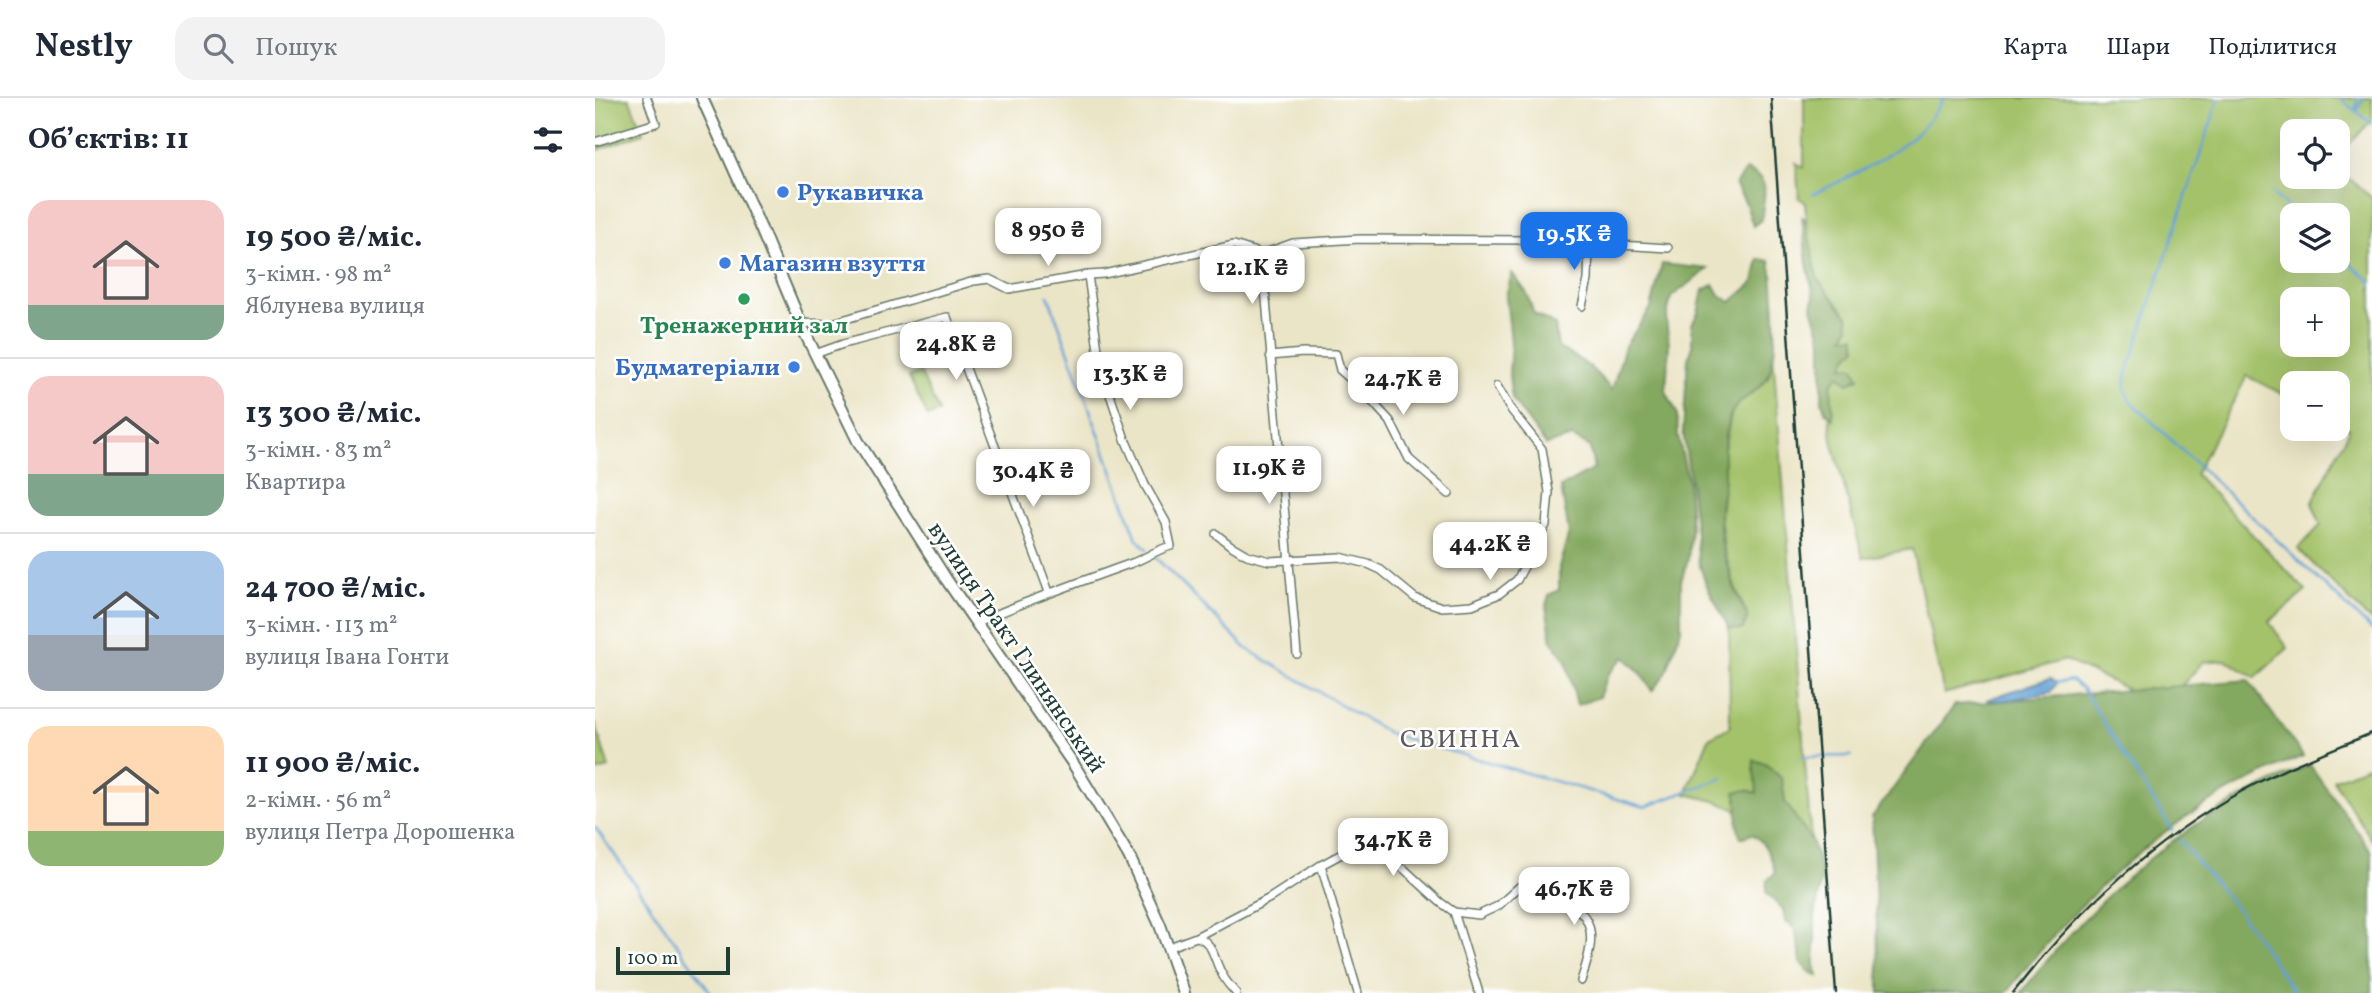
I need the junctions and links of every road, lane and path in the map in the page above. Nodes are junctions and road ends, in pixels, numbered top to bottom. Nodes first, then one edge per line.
1 (647, 98) edge
2 (702, 98) edge
3 (595, 142) edge
4 (1589, 242) junction
5 (1668, 248) dead end
6 (1262, 254) junction
7 (1088, 275) junction
8 (1582, 306) dead end
9 (802, 326) junction
10 (815, 354) junction
11 (1270, 356) junction
12 (1497, 386) dead end
13 (1449, 494) dead end
14 (1216, 534) dead end
15 (1289, 561) junction
16 (1049, 592) junction
17 (975, 623) junction
18 (1297, 654) dead end
19 (1321, 864) junction
20 (1454, 912) junction
21 (1196, 937) junction
22 (1167, 948) junction
23 (1581, 981) dead end
24 (1184, 993) edge
25 (1236, 993) edge
26 (1358, 993) edge
27 (1479, 993) edge

1 - 3 street
2 - 9 main road, вулиця Тракт Глинянський
4 - 5 street
4 - 6 street
4 - 8 street
6 - 7 street
6 - 11 street
7 - 9 street
7 - 16 street
9 - 10 main road, вулиця Тракт Глинянський
10 - 16 street
10 - 17 main road, вулиця Тракт Глинянський
11 - 13 street
11 - 15 street
12 - 15 street
14 - 15 street
15 - 18 street
16 - 17 street
17 - 22 main road, вулиця Тракт Глинянський
19 - 20 street
19 - 21 street
19 - 26 street
20 - 23 street
20 - 27 street
21 - 22 street
21 - 25 street
22 - 24 main road, вулиця Тракт Глинянський

